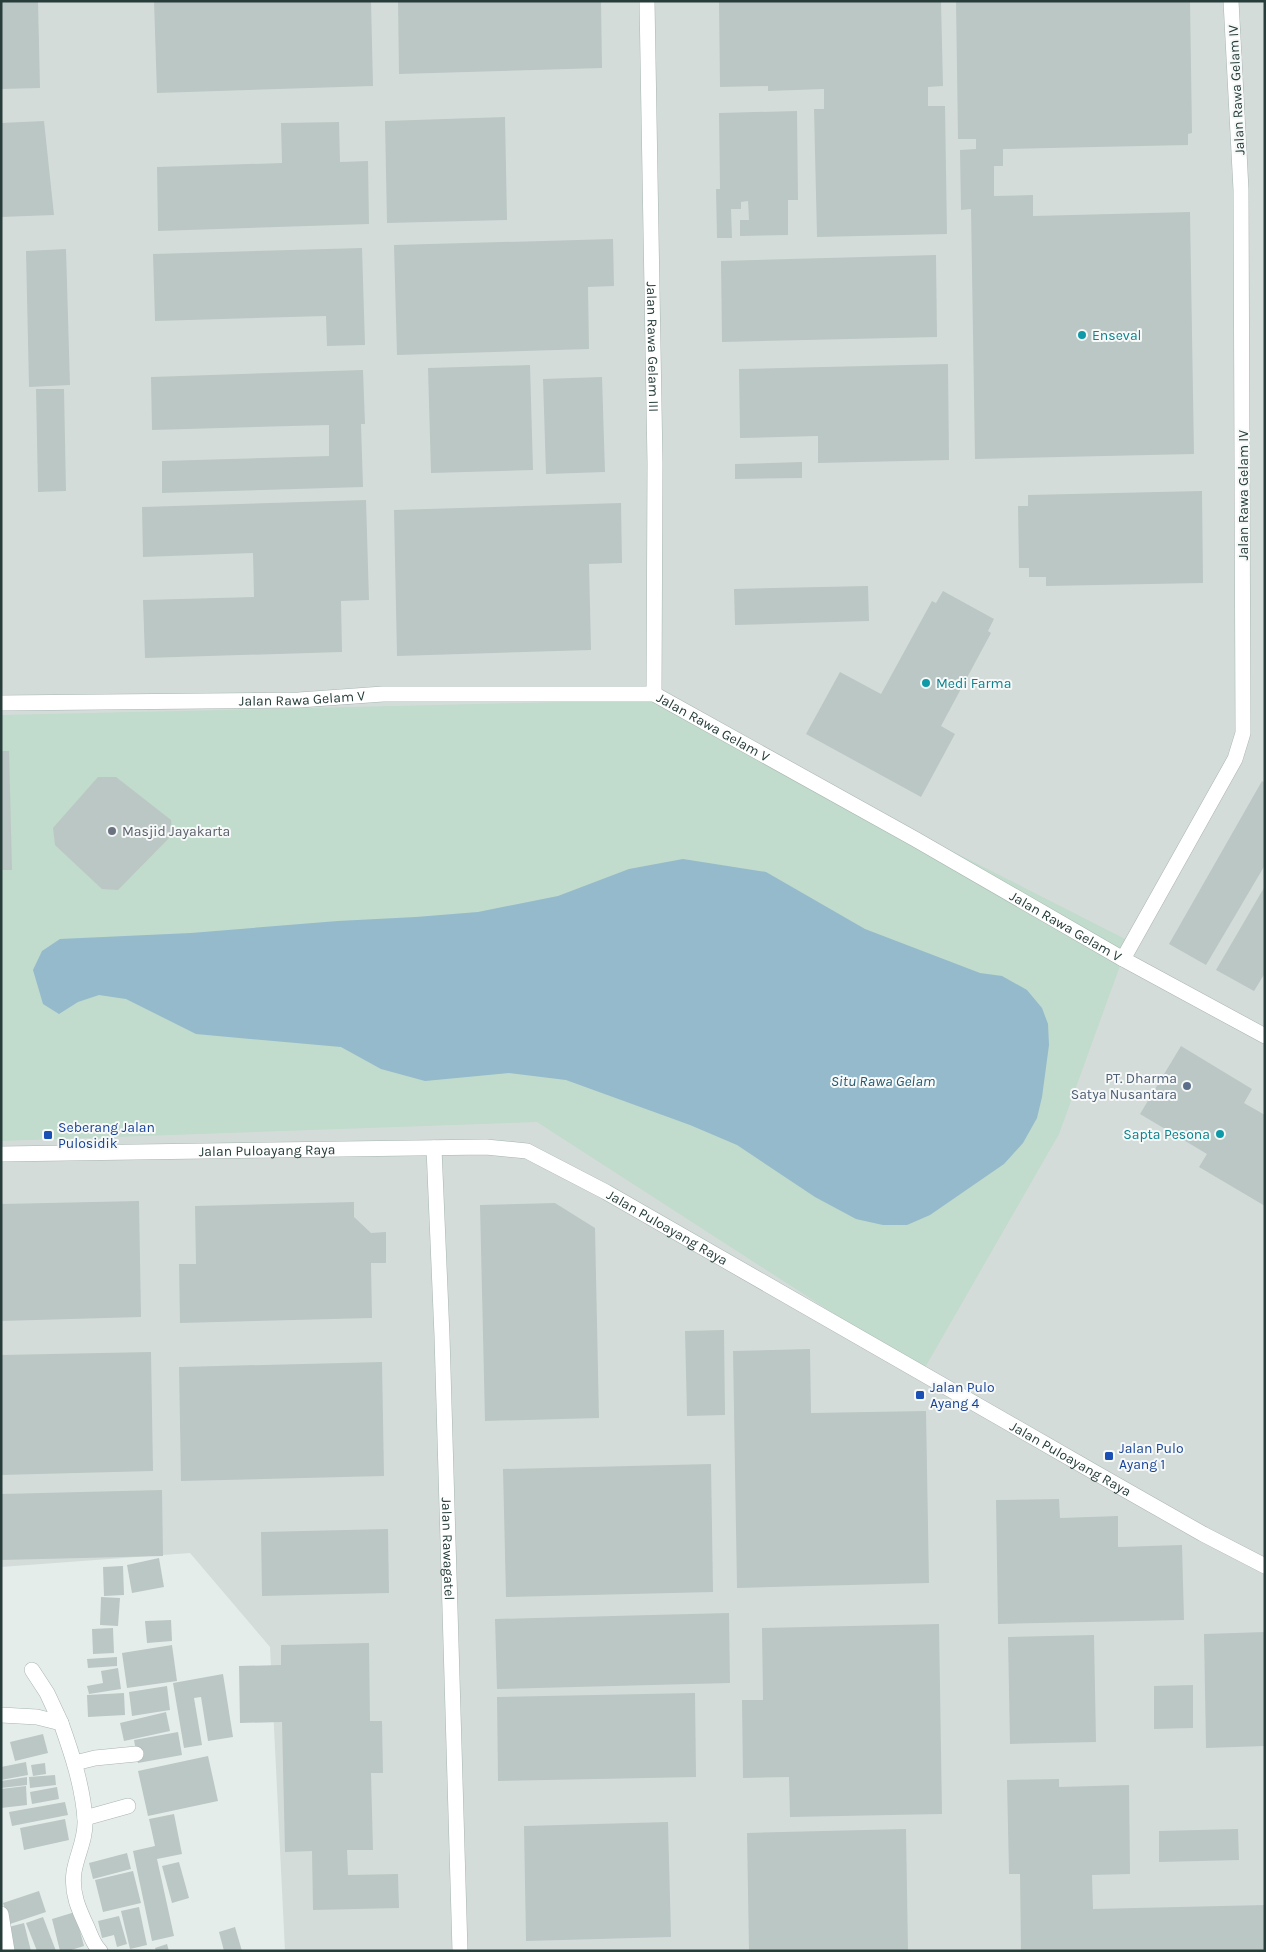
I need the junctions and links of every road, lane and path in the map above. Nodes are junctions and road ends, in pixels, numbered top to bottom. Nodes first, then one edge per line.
1 (647, 1) edge
2 (1231, 1) edge
3 (654, 694) junction
4 (1, 704) edge
5 (1123, 958) junction
6 (1265, 1036) edge
7 (434, 1148) junction
8 (1, 1154) edge
9 (1265, 1566) edge
10 (32, 1670) dead end
11 (1, 1715) edge
12 (61, 1723) junction
13 (136, 1754) dead end
14 (75, 1763) junction
15 (128, 1806) dead end
16 (85, 1818) junction
17 (1, 1914) edge
18 (7, 1951) edge
19 (100, 1951) edge
20 (460, 1951) edge

1 - 3 street, Jalan Rawa Gelam III
2 - 5 street, Jalan Rawa Gelam IV
3 - 4 street, Jalan Rawa Gelam V
3 - 5 street, Jalan Rawa Gelam V
5 - 6 street, Jalan Rawa Gelam V
7 - 8 street, Jalan Puloayang Raya
7 - 9 street, Jalan Puloayang Raya
7 - 20 street, Jalan Rawagatel
10 - 12 street
11 - 12 street
12 - 14 street
13 - 14 street
14 - 16 street
15 - 16 street
16 - 19 street
17 - 18 street

